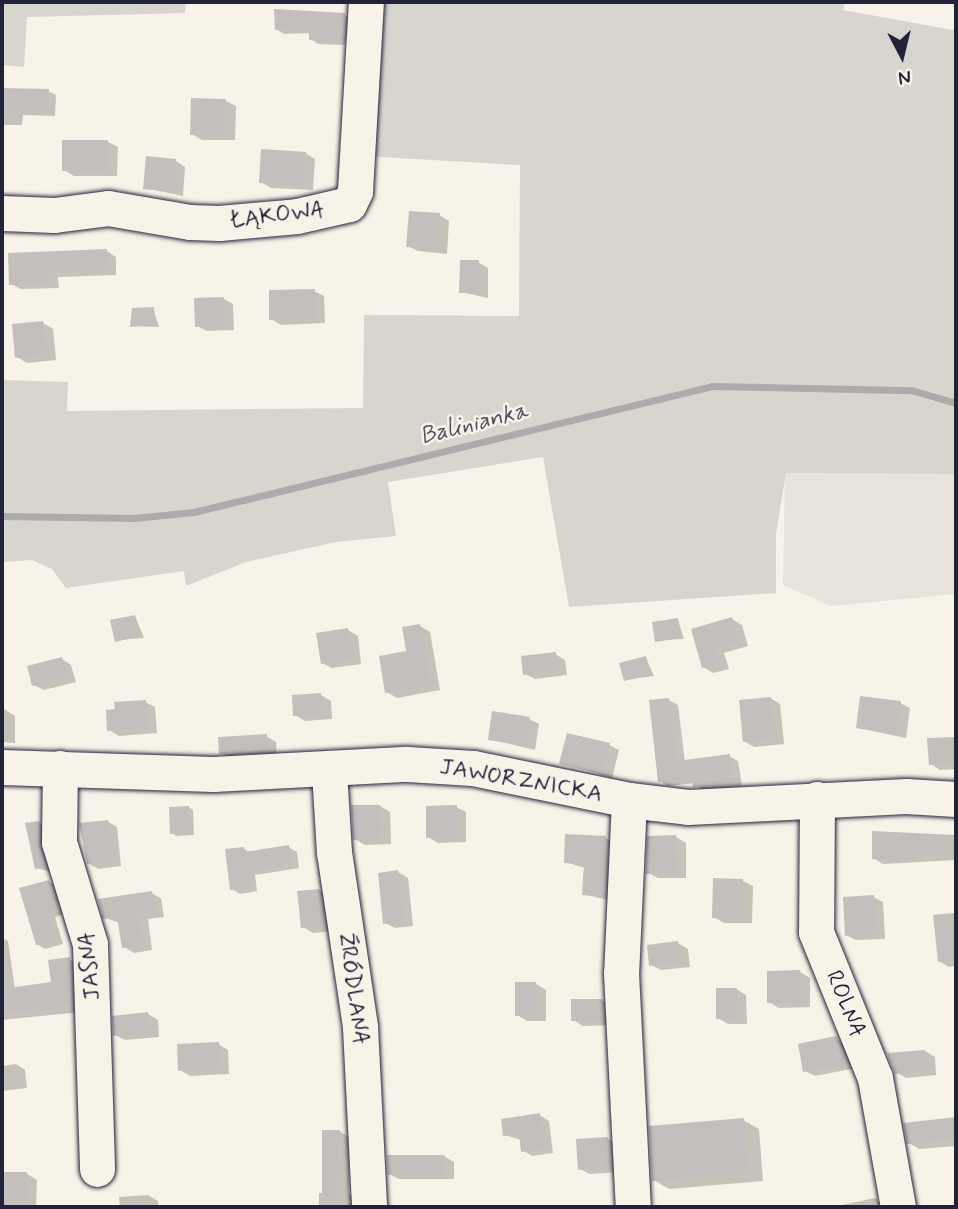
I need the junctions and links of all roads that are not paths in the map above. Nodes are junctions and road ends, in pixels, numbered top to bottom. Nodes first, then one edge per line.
1 (366, 2) edge
2 (2, 213) edge
3 (2, 767) edge
4 (60, 768) junction
5 (329, 771) junction
6 (817, 799) junction
7 (956, 799) edge
8 (629, 800) junction
9 (97, 1168) dead end
10 (369, 1207) edge
11 (633, 1207) edge
12 (898, 1207) edge

1 - 2 street, ŁĄKOWA
3 - 4 street, JAWORZNICKA
4 - 5 street, JAWORZNICKA
4 - 9 street, JASNA
5 - 8 street, JAWORZNICKA
5 - 10 street, ŹRÓDLANA
6 - 7 street, JAWORZNICKA
6 - 8 street, JAWORZNICKA
6 - 12 street, ROLNA
8 - 11 street

